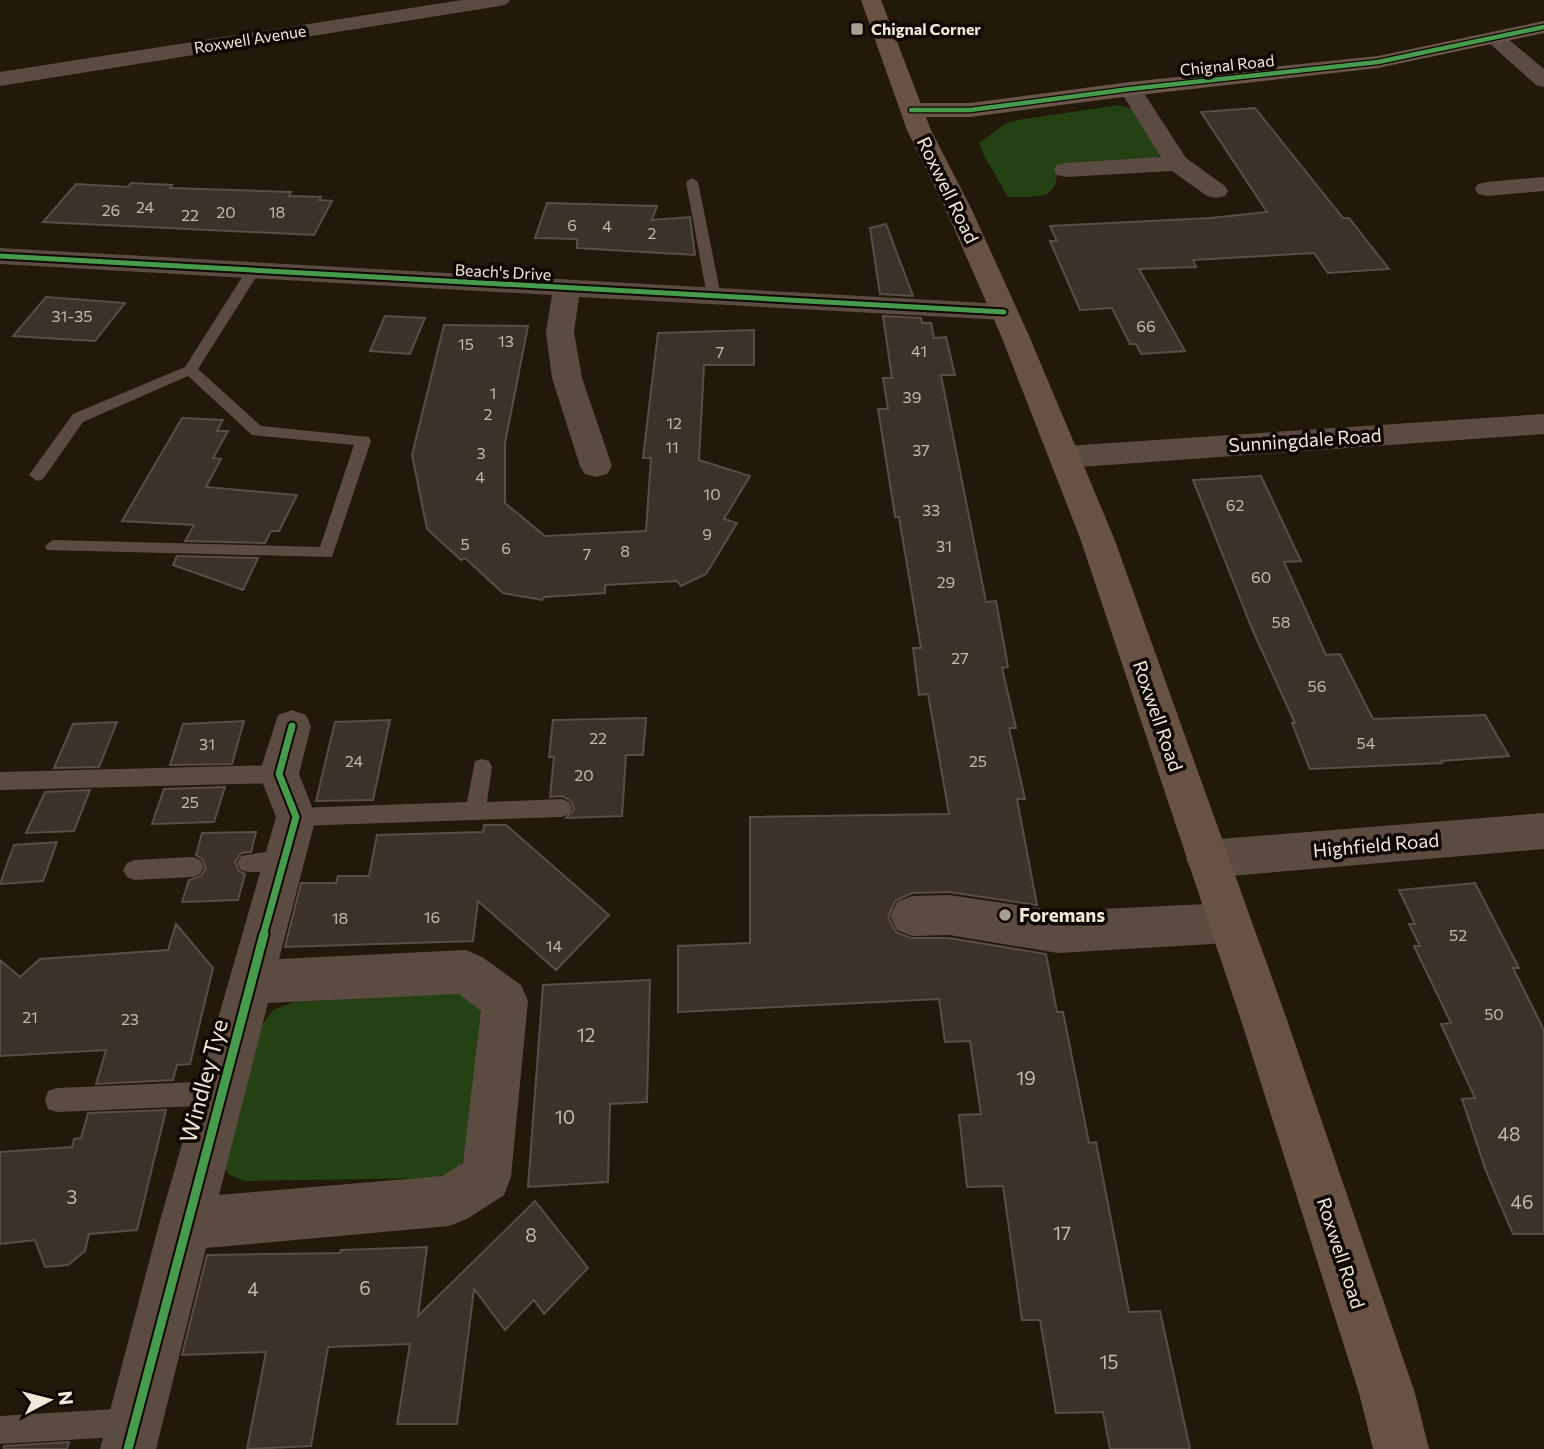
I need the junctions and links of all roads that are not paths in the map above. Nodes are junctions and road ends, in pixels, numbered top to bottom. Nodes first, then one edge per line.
1 (500, 0) edge
2 (872, 0) edge
3 (1544, 27) edge
4 (1495, 38) junction
5 (0, 79) edge
6 (1544, 80) edge
7 (1130, 89) junction
8 (911, 110) junction
9 (1177, 163) junction
10 (1066, 170) dead end
11 (691, 182) dead end
12 (1544, 184) edge
13 (1487, 189) dead end
14 (1216, 191) dead end
15 (0, 256) edge
16 (253, 271) junction
17 (566, 290) junction
18 (714, 296) junction
19 (1004, 312) junction
20 (190, 370) junction
21 (1544, 424) edge
22 (1066, 457) junction
23 (596, 466) dead end
24 (37, 475) dead end
25 (53, 546) dead end
26 (292, 726) dead end
27 (482, 767) dead end
28 (279, 774) junction
29 (0, 781) edge
30 (562, 808) dead end
31 (476, 810) junction
32 (1544, 831) edge
33 (276, 846) junction
34 (1207, 859) junction
35 (193, 867) dead end
36 (134, 870) dead end
37 (912, 916) dead end
38 (1229, 923) junction
39 (252, 982) junction
40 (220, 1093) junction
41 (57, 1100) dead end
42 (185, 1224) junction
43 (0, 1430) edge
44 (131, 1435) edge
45 (1401, 1449) edge

1 - 5 street, Roxwell Avenue
2 - 8 main road, Roxwell Road
3 - 4 street, Chignal Road
4 - 6 street
4 - 7 street, Chignal Road
7 - 8 street, Chignal Road
7 - 9 street
8 - 19 main road, Roxwell Road
9 - 10 street
9 - 14 street
11 - 18 lane
12 - 13 street
15 - 16 street, Beach's Drive
16 - 17 street, Beach's Drive
16 - 20 lane
17 - 18 street, Beach's Drive
17 - 23 street
18 - 19 street, Beach's Drive
19 - 22 main road, Roxwell Road
20 - 24 lane
20 - 25 lane
21 - 22 street, Sunningdale Road
22 - 34 main road, Roxwell Road
26 - 28 street
27 - 31 lane
28 - 29 lane
28 - 33 street
30 - 31 lane
31 - 33 lane
32 - 34 street, Highfield Road
33 - 39 street, Windley Tye
34 - 38 main road, Roxwell Road
35 - 36 lane
37 - 38 street
38 - 45 main road, Roxwell Road
39 - 40 street, Windley Tye
39 - 42 street
40 - 41 lane
40 - 42 street, Windley Tye
42 - 44 street, Windley Tye
43 - 44 lane

